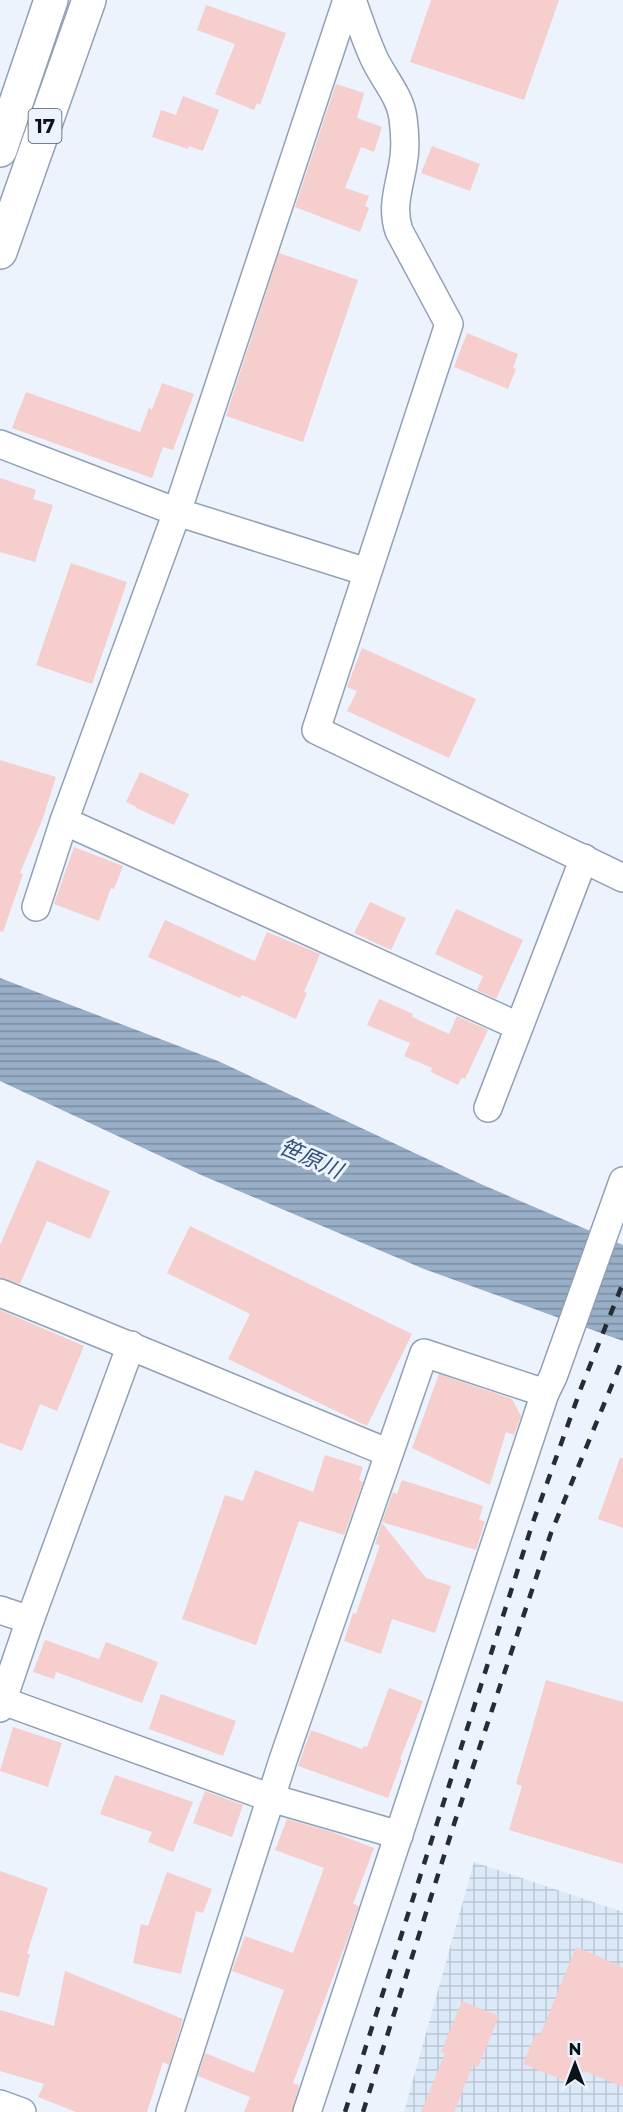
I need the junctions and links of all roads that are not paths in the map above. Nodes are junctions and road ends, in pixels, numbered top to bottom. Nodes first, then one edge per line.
1 (51, 0) edge
2 (89, 0) edge
3 (347, 0) edge
4 (352, 0) edge
5 (0, 150) edge
6 (0, 252) edge
7 (0, 444) edge
8 (177, 512) junction
9 (367, 572) junction
10 (64, 821) junction
11 (584, 858) junction
12 (623, 878) edge
13 (36, 907) dead end
14 (518, 1026) junction
15 (488, 1108) dead end
16 (623, 1181) edge
17 (0, 1293) edge
18 (131, 1345) junction
19 (549, 1385) junction
20 (389, 1453) junction
21 (0, 1610) edge
22 (30, 1620) junction
23 (1, 1705) edge
24 (271, 1798) junction
25 (399, 1835) junction
26 (0, 2104) edge
27 (22, 2112) edge
28 (170, 2112) edge
29 (307, 2112) edge

1 - 5 main road, 17
2 - 6 main road, 17
3 - 8 street
4 - 9 street
7 - 8 street
8 - 9 street
8 - 10 street
9 - 11 street
10 - 13 street
10 - 14 street
11 - 12 street
11 - 14 street
14 - 15 street
16 - 19 street
17 - 18 street
18 - 20 street
18 - 22 street
19 - 20 street
19 - 25 street
20 - 24 street
21 - 22 street
22 - 23 street
23 - 24 street
24 - 25 street
24 - 28 street
25 - 29 street
26 - 27 street

